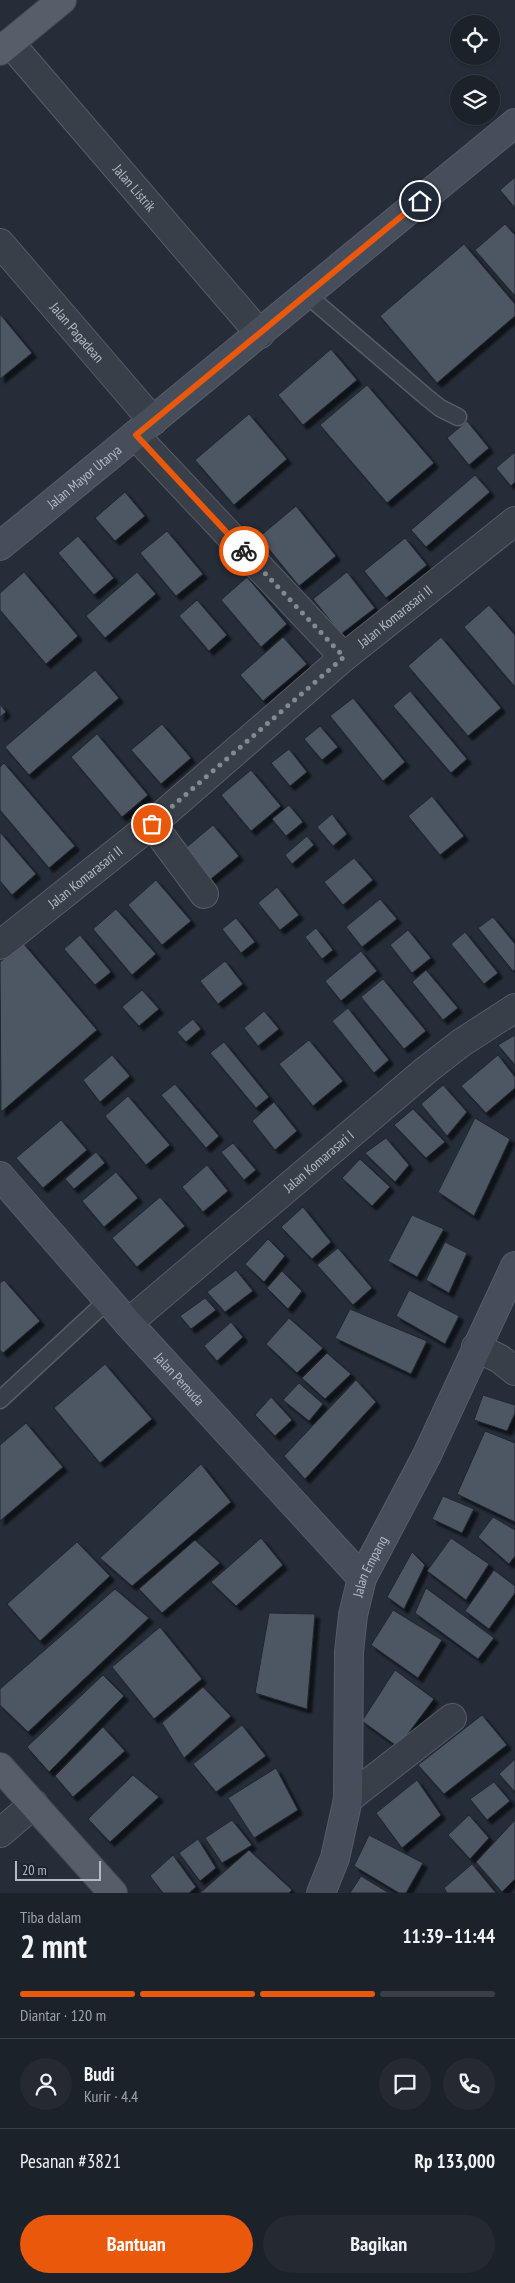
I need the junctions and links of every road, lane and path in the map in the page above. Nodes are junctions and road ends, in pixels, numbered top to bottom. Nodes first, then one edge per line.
1 (62, 0) edge
2 (5, 47) edge
3 (515, 123) edge
4 (0, 243) edge
5 (307, 295) junction
6 (260, 334) junction
7 (458, 417) dead end
8 (144, 428) junction
9 (515, 521) edge
10 (0, 546) edge
11 (344, 657) junction
12 (152, 824) junction
13 (204, 894) dead end
14 (0, 945) edge
15 (515, 1008) edge
16 (0, 1176) edge
17 (515, 1266) edge
18 (108, 1300) junction
19 (128, 1323) junction
20 (476, 1347) junction
21 (515, 1371) edge
22 (0, 1400) edge
23 (362, 1578) junction
24 (452, 1718) dead end
25 (0, 1767) edge
26 (348, 1800) junction
27 (34, 1804) junction
28 (0, 1833) edge
29 (114, 1893) edge
30 (321, 1893) edge

1 - 2 main road
2 - 6 street, Jalan Listrik
3 - 5 main road, Jalan Mayor Utarya
4 - 8 street, Jalan Pagadean
5 - 6 main road, Jalan Mayor Utarya
5 - 7 lane
6 - 8 main road, Jalan Mayor Utarya
8 - 10 main road, Jalan Mayor Utarya
8 - 11 street, Jalan Pagadean
9 - 11 street, Jalan Komarasari II
11 - 12 street, Jalan Komarasari II
12 - 13 street
12 - 14 street, Jalan Komarasari II
15 - 19 street, Jalan Komarasari I
16 - 18 main road, Jalan Pemuda
17 - 20 main road, Jalan Empang
18 - 19 main road, Jalan Pemuda
18 - 22 lane
19 - 23 main road, Jalan Pemuda
20 - 21 street
20 - 23 main road, Jalan Empang
23 - 26 main road, Jalan Empang
24 - 26 street
25 - 27 main road
26 - 30 main road, Jalan Empang
27 - 28 street
27 - 29 main road

